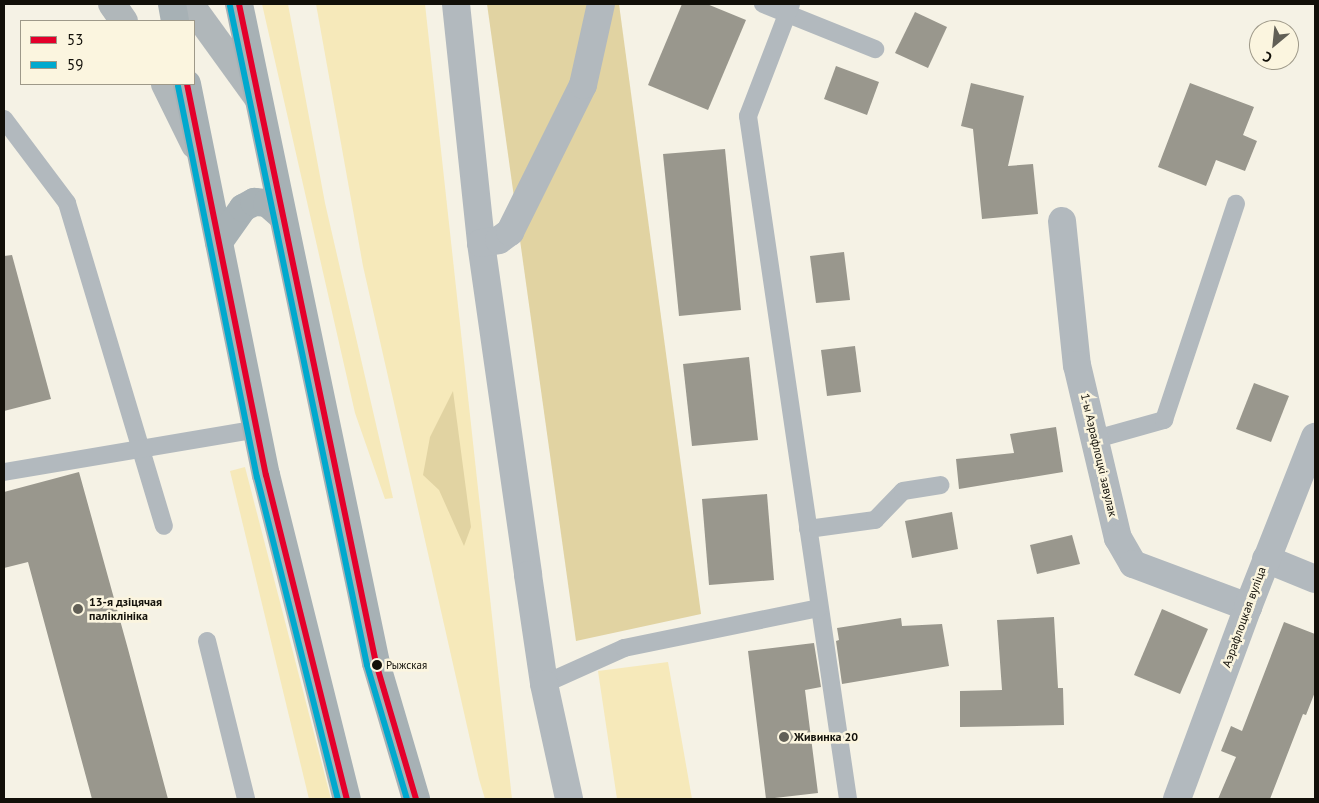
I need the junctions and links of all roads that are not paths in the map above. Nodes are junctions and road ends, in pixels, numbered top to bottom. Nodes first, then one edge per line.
1 (112, 4) edge
2 (172, 4) edge
3 (190, 4) edge
4 (239, 4) edge
5 (456, 4) edge
6 (601, 4) edge
7 (763, 4) edge
8 (789, 8) edge
9 (123, 20) edge
10 (175, 20) edge
11 (875, 49) dead end
12 (166, 85) edge
13 (187, 85) edge
14 (258, 98) junction
15 (4, 120) edge
16 (202, 158) junction
17 (1236, 204) dead end
18 (282, 216) junction
19 (1062, 220) dead end
20 (219, 242) junction
21 (481, 243) junction
22 (257, 429) junction
23 (1315, 436) edge
24 (1096, 439) junction
25 (138, 447) junction
26 (4, 472) edge
27 (941, 485) dead end
28 (164, 526) dead end
29 (808, 529) junction
30 (1266, 559) junction
31 (1315, 579) edge
32 (1248, 607) junction
33 (819, 608) junction
34 (207, 641) dead end
35 (544, 684) junction
36 (246, 799) edge
37 (346, 799) edge
38 (416, 799) edge
39 (569, 799) edge
40 (848, 799) edge
41 (1177, 799) edge

1 - 9 main road
2 - 10 main road
3 - 14 main road
4 - 14 main road
5 - 21 street
6 - 21 street
7 - 8 lane
8 - 11 lane
8 - 29 lane
12 - 16 main road
13 - 16 main road
14 - 18 main road
15 - 25 lane
16 - 20 main road
17 - 24 lane
18 - 20 main road
18 - 38 main road
19 - 24 street, 1-ы Аэрафлоцкі завулак
20 - 22 main road
21 - 35 street
22 - 25 lane
22 - 37 main road
23 - 30 street, Аэрафлоцкая вуліца
24 - 32 street, 1-ы Аэрафлоцкі завулак
25 - 26 lane
25 - 28 lane
27 - 29 lane
29 - 33 lane
30 - 31 street
30 - 32 street, Аэрафлоцкая вуліца
32 - 41 street, Аэрафлоцкая вуліца
33 - 35 lane
33 - 40 lane
34 - 36 lane
35 - 39 street

